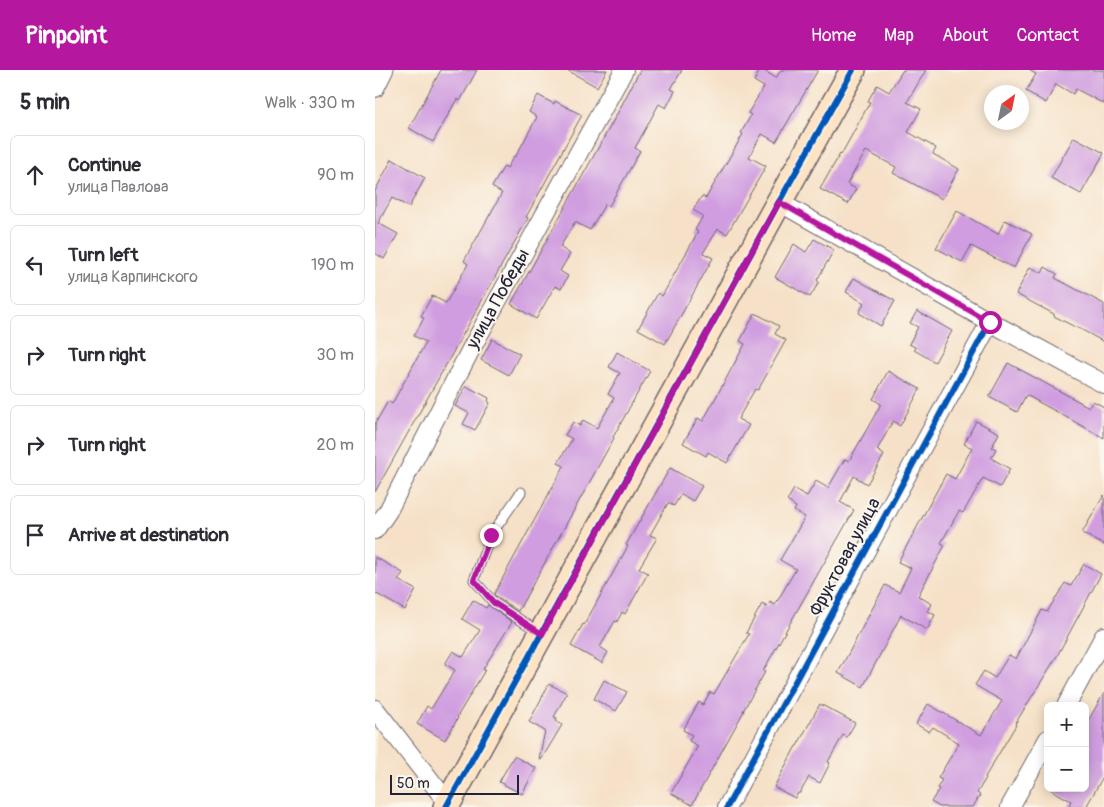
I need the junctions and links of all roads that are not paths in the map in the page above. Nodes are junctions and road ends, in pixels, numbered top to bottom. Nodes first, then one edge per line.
1 (384, 70) edge
2 (624, 70) edge
3 (853, 70) edge
4 (375, 88) edge
5 (779, 202) junction
6 (990, 322) junction
7 (1104, 384) edge
8 (521, 492) dead end
9 (375, 530) edge
10 (542, 634) junction
11 (1104, 636) edge
12 (1068, 702) edge
13 (375, 709) edge
14 (1044, 746) edge
15 (447, 805) edge
16 (727, 807) edge
17 (1011, 807) edge

1 - 4 street
2 - 9 street, улица Победы
3 - 5 street
5 - 6 street
5 - 10 street
6 - 7 street
6 - 16 street, Фруктовая улица
8 - 10 lane
10 - 15 street
11 - 12 street
13 - 15 street
14 - 17 street

